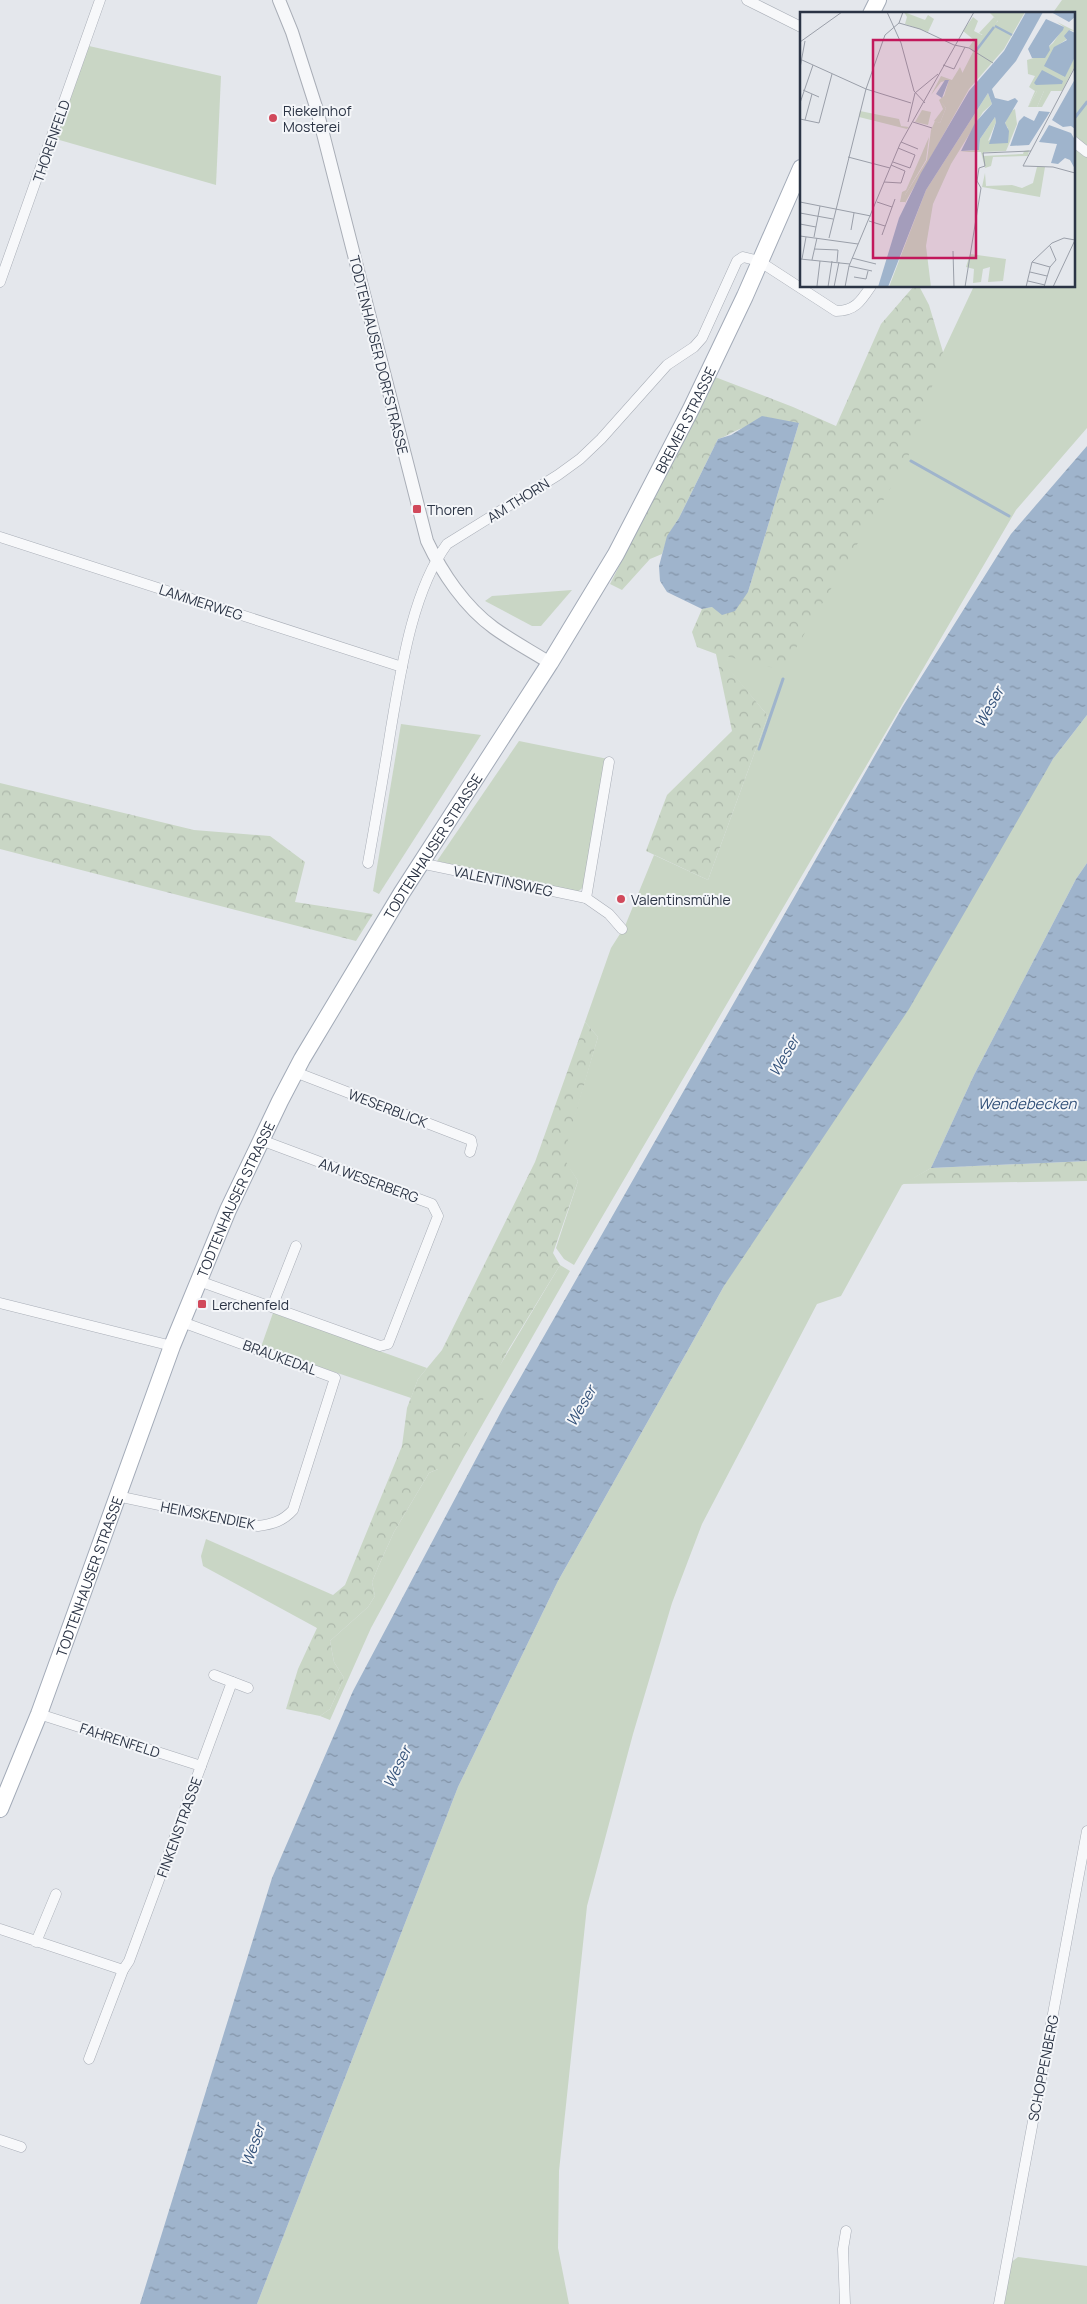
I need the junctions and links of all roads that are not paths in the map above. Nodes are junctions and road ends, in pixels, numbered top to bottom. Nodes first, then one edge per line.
1 (100, 0) edge
2 (279, 0) edge
3 (746, 0) edge
4 (878, 0) edge
5 (872, 12) edge
6 (800, 27) edge
7 (1074, 142) edge
8 (1087, 152) edge
9 (800, 170) edge
10 (759, 261) junction
11 (0, 282) edge
12 (800, 287) edge
13 (801, 288) edge
14 (870, 288) edge
15 (0, 537) edge
16 (436, 560) junction
17 (550, 663) junction
18 (402, 667) junction
19 (610, 762) dead end
20 (368, 863) dead end
21 (420, 863) junction
22 (586, 898) junction
23 (622, 929) dead end
24 (295, 1072) junction
25 (261, 1140) junction
26 (470, 1152) dead end
27 (296, 1246) dead end
28 (199, 1281) junction
29 (0, 1303) edge
30 (272, 1308) junction
31 (182, 1322) junction
32 (172, 1346) junction
33 (312, 1451) joint
34 (117, 1496) junction
35 (214, 1675) dead end
36 (232, 1682) junction
37 (248, 1688) dead end
38 (39, 1714) junction
39 (202, 1766) junction
40 (0, 1808) edge
41 (1087, 1831) edge
42 (56, 1894) dead end
43 (0, 1929) edge
44 (36, 1942) junction
45 (123, 1970) junction
46 (90, 2059) dead end
47 (0, 2140) edge
48 (21, 2147) dead end
49 (846, 2231) dead end
50 (845, 2304) edge
51 (999, 2304) edge

1 - 11 street, THORENFELD
2 - 16 street, TODTENHAUSER DORFSTRASSE
3 - 6 street
4 - 5 main road
7 - 8 street
9 - 10 main road, BREMER STRASSE
10 - 12 street
10 - 16 street, AM THORN
10 - 17 main road, BREMER STRASSE
13 - 14 street
15 - 18 street, LAMMERWEG
16 - 17 street, TODTENHAUSER DORFSTRASSE
16 - 18 street, AM THORN
17 - 21 main road, TODTENHAUSER STRASSE
18 - 20 street, AM THORN
19 - 22 street
21 - 22 street, VALENTINSWEG
21 - 24 main road, TODTENHAUSER STRASSE
22 - 23 street, VALENTINSWEG
24 - 25 main road, TODTENHAUSER STRASSE
24 - 26 street, WESERBLICK
25 - 28 main road, TODTENHAUSER STRASSE
25 - 30 street, AM WESERBERG
27 - 30 street
28 - 30 street
28 - 31 main road, TODTENHAUSER STRASSE
29 - 32 street
31 - 32 main road, TODTENHAUSER STRASSE
31 - 33 street, BRAUKEDAL
32 - 34 main road, TODTENHAUSER STRASSE
33 - 34 street, HEIMSKENDIEK
34 - 38 main road, TODTENHAUSER STRASSE
35 - 36 street
36 - 37 street
36 - 39 street, FINKENSTRASSE
38 - 39 street, FAHRENFELD
38 - 40 main road, TODTENHAUSER STRASSE
39 - 45 street, FINKENSTRASSE
41 - 51 street, SCHOPPENBERG
42 - 44 street
43 - 44 street
44 - 45 street
45 - 46 street, FINKENSTRASSE
47 - 48 street
49 - 50 street

